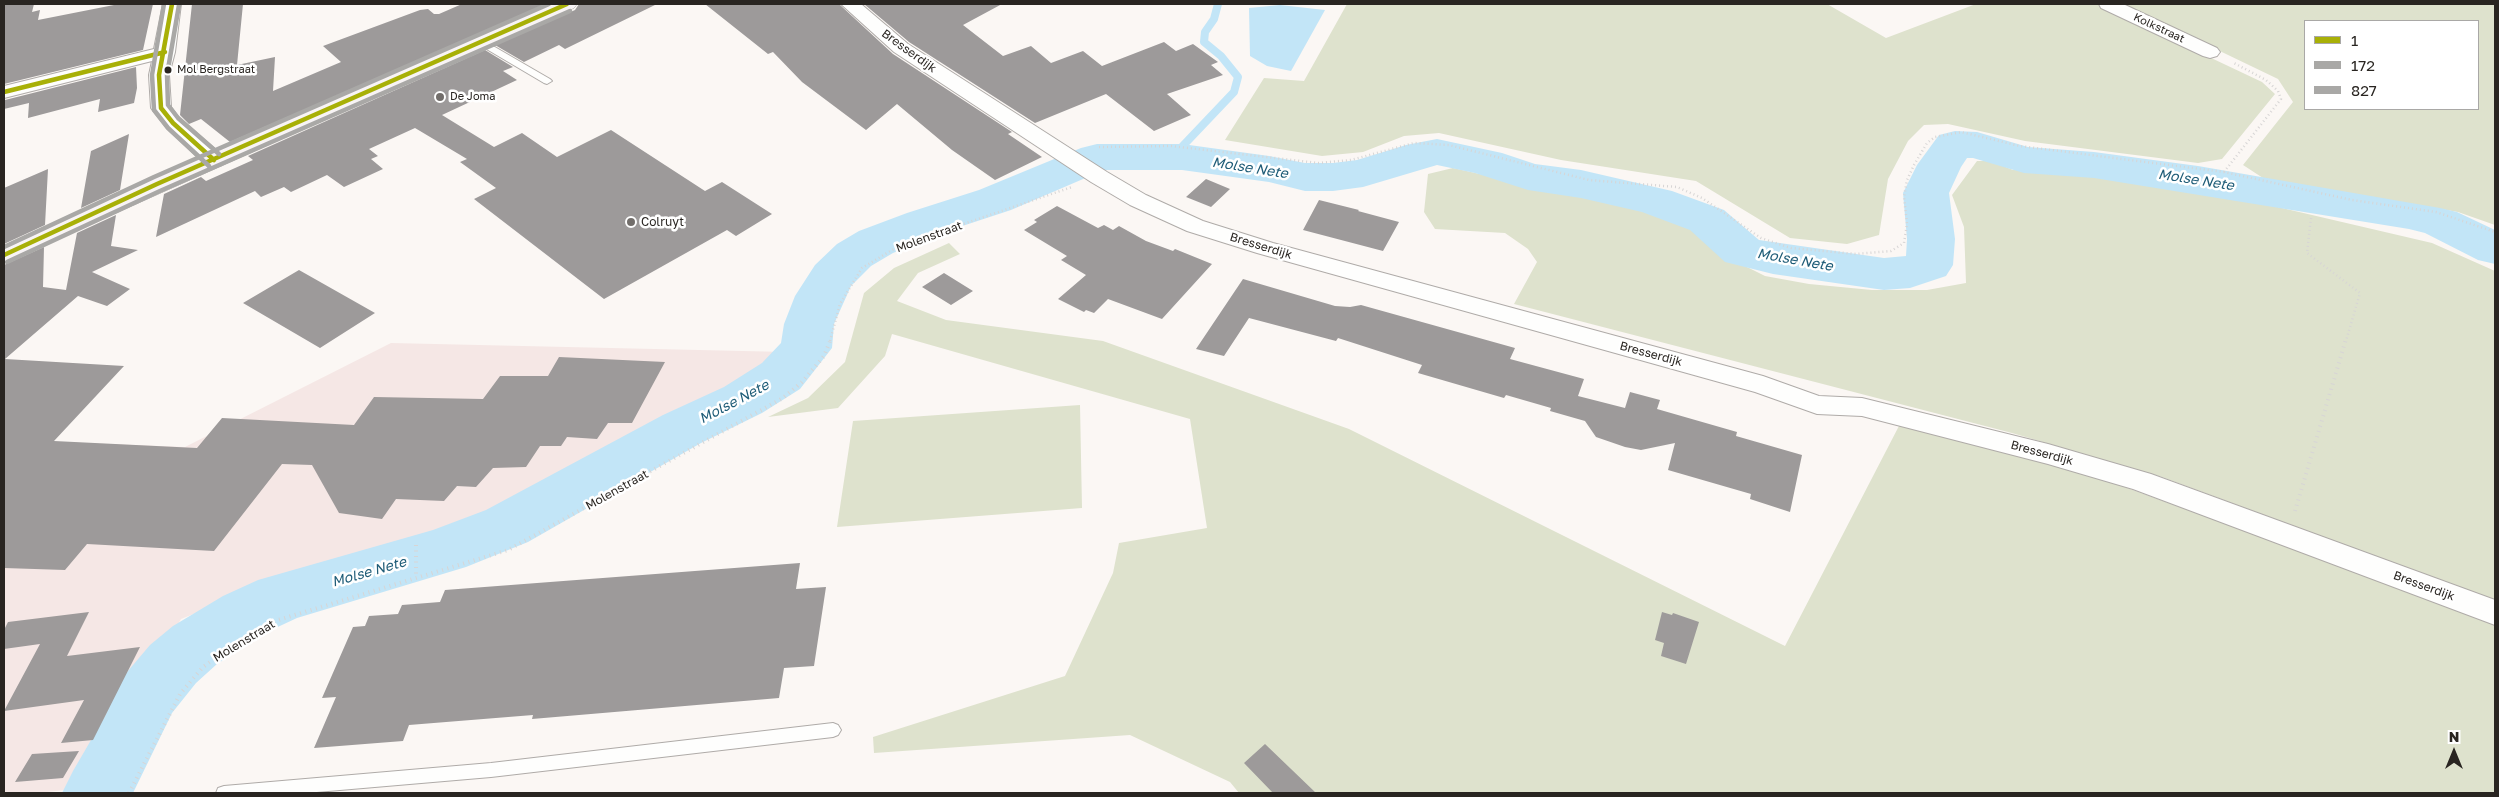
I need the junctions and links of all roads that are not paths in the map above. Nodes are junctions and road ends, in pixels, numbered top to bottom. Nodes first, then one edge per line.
1 (172, 4) edge
2 (567, 4) edge
3 (850, 4) edge
4 (2108, 4) edge
5 (481, 42) junction
6 (165, 52) junction
7 (2210, 52) road end
8 (547, 81) dead end
9 (4, 92) edge
10 (214, 160) junction
11 (4, 255) edge
12 (2495, 613) edge
13 (833, 730) dead end
14 (224, 793) edge

1 - 6 street
2 - 5 main road
3 - 12 street, Bresserdijk
4 - 7 street, Kolkstraat
5 - 8 lane
5 - 10 main road
6 - 9 street
6 - 10 street
10 - 11 main road
13 - 14 lane

